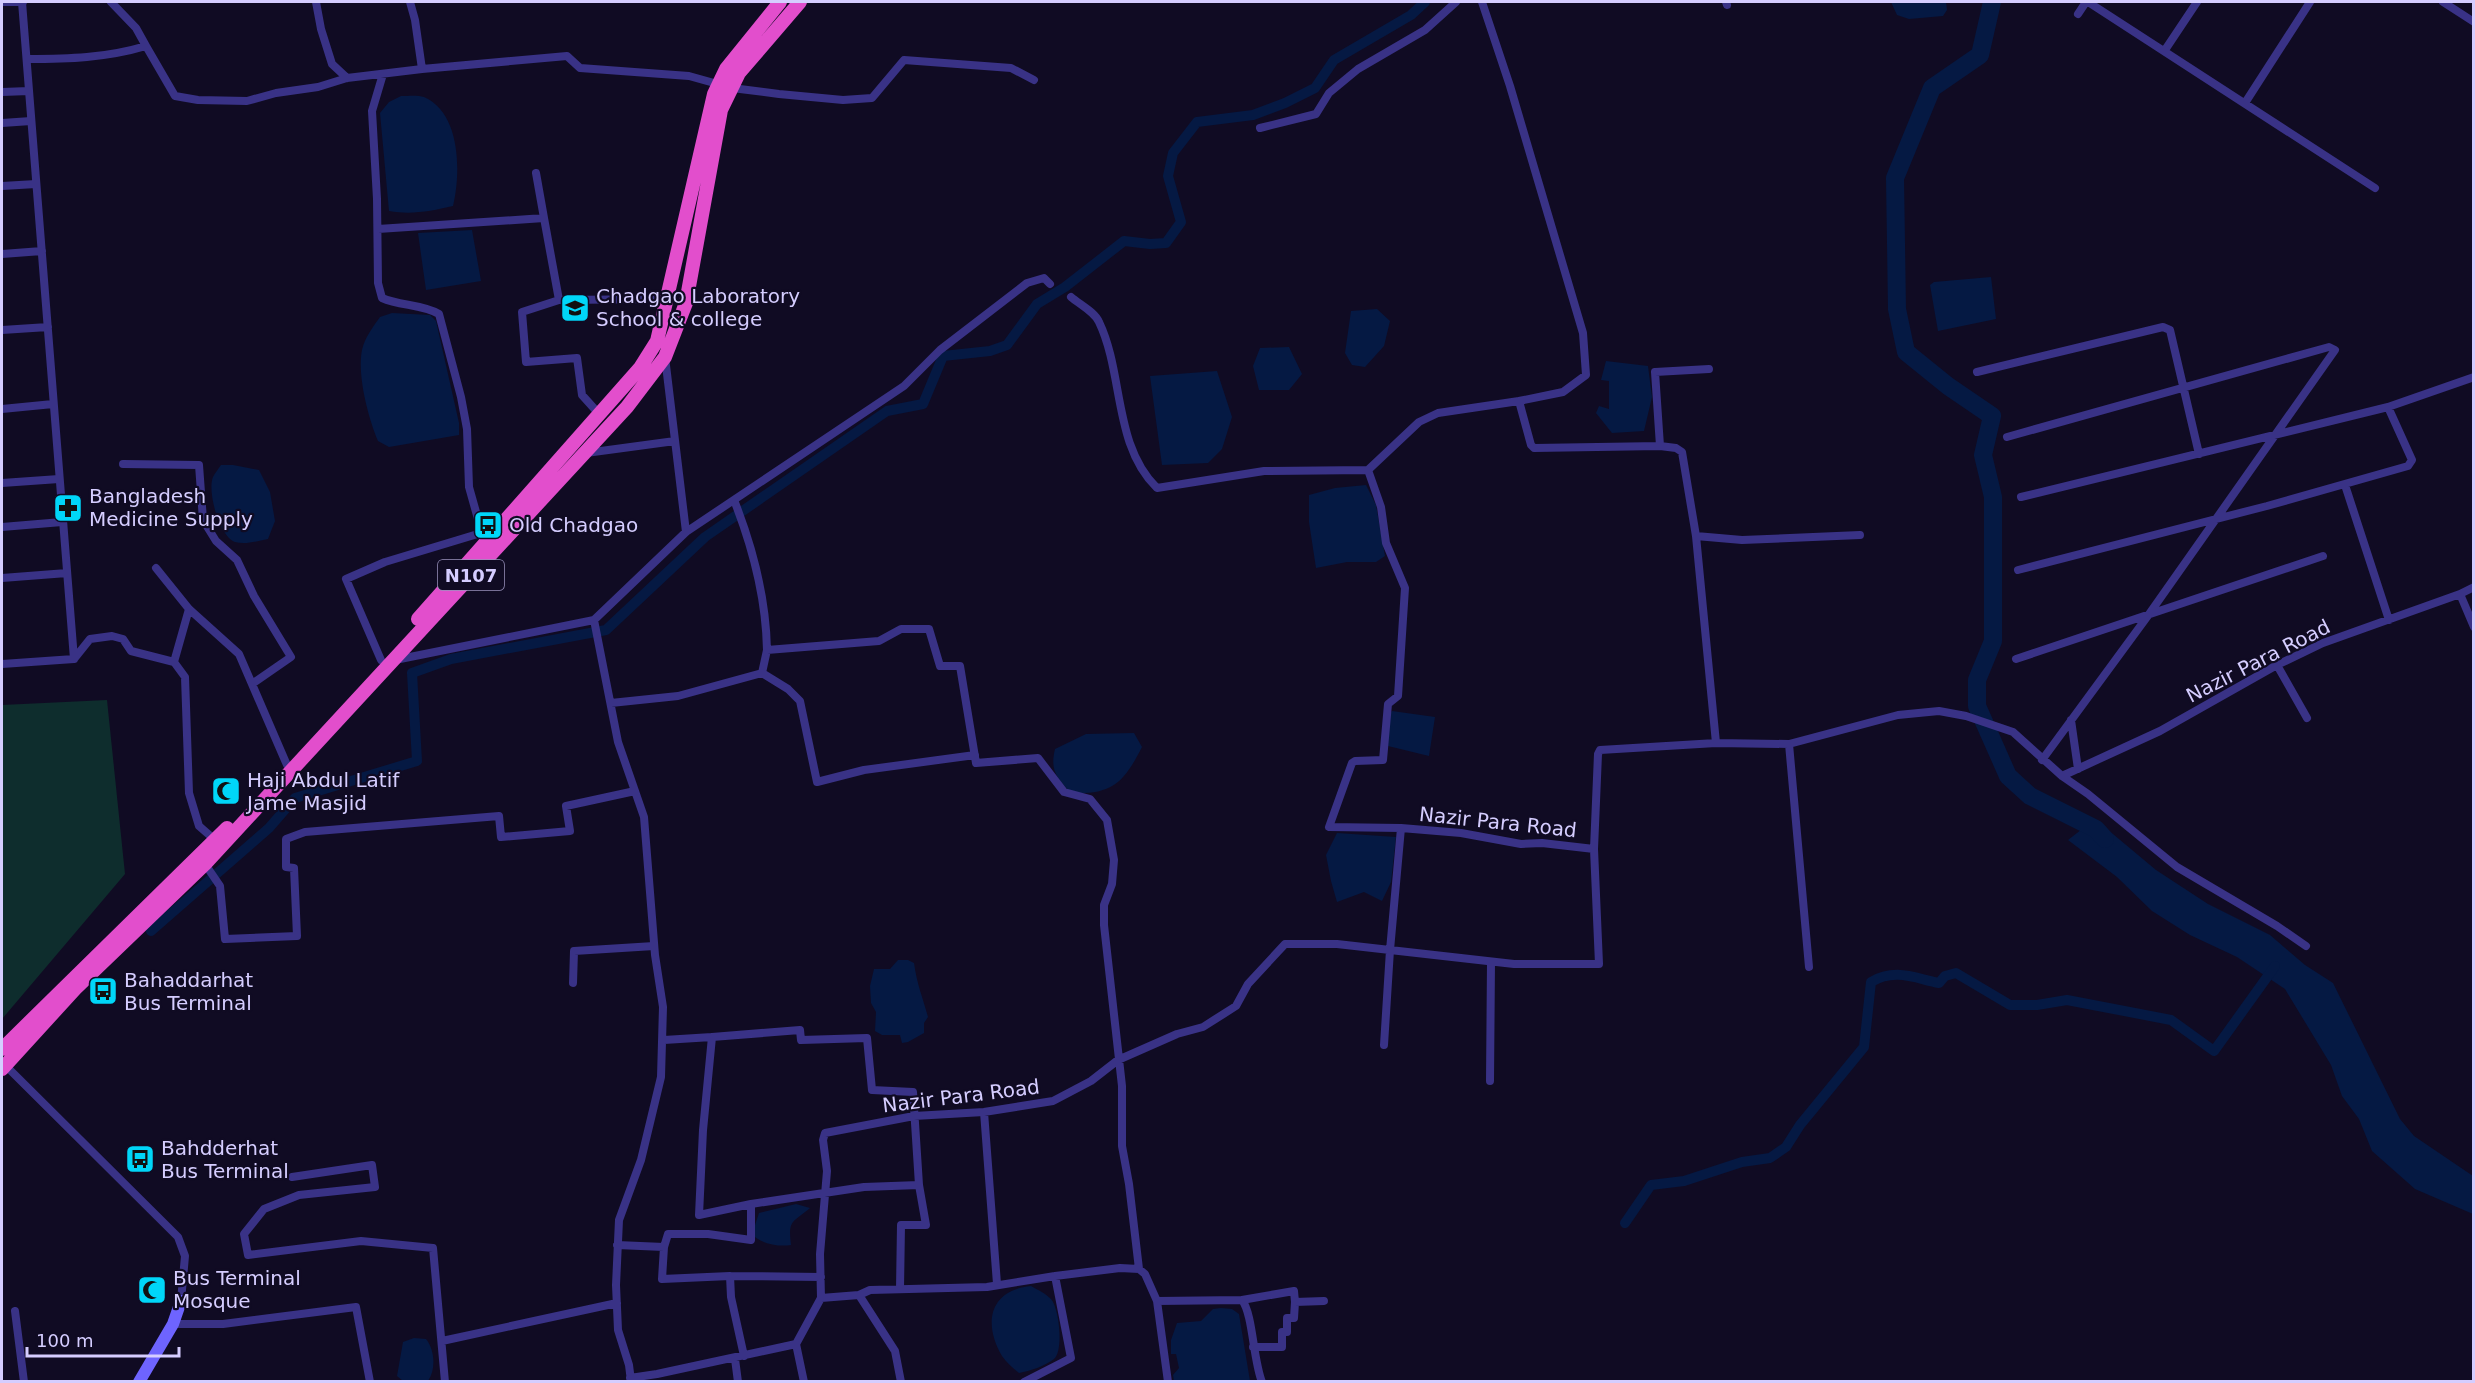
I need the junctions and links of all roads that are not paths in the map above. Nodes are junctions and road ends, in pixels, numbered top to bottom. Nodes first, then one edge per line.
1 (2, 2) edge
2 (22, 2) edge
3 (111, 2) edge
4 (316, 2) edge
5 (410, 2) edge
6 (780, 2) edge
7 (800, 2) edge
8 (1456, 2) edge
9 (1482, 2) edge
10 (2087, 2) edge
11 (2197, 2) edge
12 (2310, 2) edge
13 (2443, 2) edge
14 (2079, 14) dead end
15 (2474, 22) edge
16 (146, 46) junction
17 (2165, 50) junction
18 (27, 59) junction
19 (422, 69) junction
20 (383, 74) junction
21 (348, 78) junction
22 (1034, 80) dead end
23 (725, 86) junction
24 (29, 91) junction
25 (2, 92) edge
26 (2245, 103) junction
27 (31, 121) junction
28 (2, 123) edge
29 (1260, 128) dead end
30 (536, 172) dead end
31 (36, 184) junction
32 (2, 186) edge
33 (2375, 188) dead end
34 (544, 218) junction
35 (378, 229) junction
36 (42, 250) junction
37 (2, 254) edge
38 (1050, 284) dead end
39 (1071, 297) dead end
40 (667, 299) junction
41 (559, 300) junction
42 (48, 327) junction
43 (2, 330) edge
44 (665, 357) junction
45 (1709, 369) dead end
46 (1977, 372) dead end
47 (2474, 377) edge
48 (2182, 388) junction
49 (1519, 401) junction
50 (53, 404) junction
51 (2388, 407) junction
52 (2, 409) edge
53 (600, 415) junction
54 (2277, 434) junction
55 (2007, 437) dead end
56 (675, 441) junction
57 (1660, 446) junction
58 (584, 453) junction
59 (2199, 454) junction
60 (123, 464) dead end
61 (1368, 470) junction
62 (59, 479) junction
63 (2, 483) edge
64 (2344, 485) junction
65 (2021, 497) dead end
66 (734, 500) junction
67 (2216, 519) junction
68 (62, 522) junction
69 (2, 527) edge
70 (686, 532) junction
71 (1860, 535) dead end
72 (1696, 536) junction
73 (483, 539) junction
74 (2323, 556) dead end
75 (156, 568) dead end
76 (2018, 570) dead end
77 (67, 573) junction
78 (2, 578) edge
79 (2474, 587) edge
80 (2460, 594) junction
81 (189, 609) junction
82 (2147, 616) junction
83 (594, 620) junction
84 (2389, 620) junction
85 (2474, 627) edge
86 (767, 650) junction
87 (74, 659) junction
88 (2016, 659) dead end
89 (387, 660) junction
90 (174, 662) junction
91 (2, 664) edge
92 (2277, 665) junction
93 (762, 673) junction
94 (252, 684) junction
95 (611, 703) junction
96 (2307, 718) dead end
97 (2071, 720) junction
98 (1716, 743) junction
99 (1789, 744) junction
100 (975, 756) junction
101 (2042, 760) junction
102 (287, 765) junction
103 (2078, 769) junction
104 (2061, 776) junction
105 (635, 791) junction
106 (1401, 828) junction
107 (214, 840) junction
108 (1594, 849) junction
109 (205, 864) junction
110 (654, 946) junction
111 (2306, 946) dead end
112 (1390, 951) junction
113 (1491, 962) junction
114 (1809, 967) dead end
115 (573, 983) dead end
116 (712, 1036) junction
117 (664, 1040) junction
118 (1384, 1045) dead end
119 (2, 1049) edge
120 (1118, 1060) junction
121 (3, 1065) edge
122 (1490, 1081) dead end
123 (984, 1112) junction
124 (914, 1116) junction
125 (292, 1177) dead end
126 (919, 1185) junction
127 (824, 1193) junction
128 (751, 1204) junction
129 (617, 1245) junction
130 (664, 1247) junction
131 (1139, 1269) junction
132 (730, 1276) junction
133 (1055, 1276) junction
134 (821, 1277) junction
135 (997, 1284) junction
136 (900, 1289) junction
137 (859, 1295) junction
138 (821, 1298) junction
139 (1242, 1300) junction
140 (181, 1301) joint
141 (1157, 1301) junction
142 (1324, 1301) dead end
143 (1295, 1302) junction
144 (617, 1304) junction
145 (15, 1311) dead end
146 (173, 1324) junction
147 (442, 1341) junction
148 (796, 1344) junction
149 (1253, 1347) junction
150 (739, 1358) junction
151 (631, 1380) edge
152 (24, 1382) edge
153 (139, 1382) edge
154 (370, 1382) edge
155 (445, 1382) edge
156 (738, 1382) edge
157 (804, 1382) edge
158 (901, 1382) edge
159 (1024, 1382) edge
160 (1168, 1382) edge
161 (1262, 1382) edge

1 - 2 street
2 - 18 street
3 - 16 street
4 - 21 street
5 - 19 street
6 - 23 highway, N107
7 - 23 highway, N107
8 - 29 street
9 - 49 street
10 - 14 street
10 - 17 street
11 - 17 street
12 - 26 street
13 - 15 street
16 - 18 street
16 - 21 street
17 - 26 street
18 - 24 street
19 - 20 street
19 - 23 street
20 - 21 street
20 - 35 street
22 - 23 street
23 - 40 highway, N107
23 - 44 highway, N107
24 - 25 street
24 - 27 street
26 - 33 street
27 - 28 street
27 - 31 street
30 - 34 street
31 - 32 street
31 - 36 street
34 - 35 street
34 - 41 street
35 - 73 street
36 - 37 street
36 - 42 street
38 - 66 street
39 - 61 street
40 - 41 street
40 - 53 highway, N107
41 - 53 street
42 - 43 street
42 - 50 street
44 - 56 street
44 - 58 highway, N107
45 - 57 street
46 - 48 street
47 - 51 street
48 - 54 street
48 - 55 street
48 - 59 street
49 - 57 street
49 - 61 street
50 - 52 street
50 - 62 street
51 - 54 street
51 - 64 street
53 - 73 highway, N107
54 - 59 street
54 - 67 street
56 - 58 street
56 - 70 street
57 - 72 street
58 - 89 highway, N107
59 - 65 street
60 - 94 street
61 - 106 street
62 - 63 street
62 - 68 street
64 - 67 street
64 - 84 street
66 - 70 street
66 - 86 street
67 - 76 street
67 - 82 street
68 - 69 street
68 - 77 street
70 - 83 street
71 - 72 street
72 - 98 street
73 - 89 highway, N107
73 - 89 street
74 - 82 street
75 - 81 street
77 - 78 street
77 - 87 street
79 - 80 street, Nazir Para Road
80 - 84 street, Nazir Para Road
80 - 85 street
81 - 90 street
81 - 94 street
82 - 88 street
82 - 97 street
83 - 89 street
83 - 95 street
84 - 92 street, Nazir Para Road
86 - 93 street
86 - 100 street
87 - 90 street
87 - 91 street
89 - 102 highway, N107
89 - 109 highway, N107
90 - 107 street
92 - 96 street
92 - 103 street, Nazir Para Road
93 - 95 street
93 - 100 street
94 - 102 street
95 - 105 street
97 - 101 street
97 - 103 street
98 - 99 street, Nazir Para Road
98 - 108 street, Nazir Para Road
99 - 101 street, Nazir Para Road
99 - 114 street
100 - 120 street
101 - 104 street
102 - 107 highway, N107
103 - 104 street, Nazir Para Road
104 - 111 street
105 - 109 street
105 - 110 street
106 - 108 street, Nazir Para Road
106 - 112 street, Nazir Para Road
107 - 119 highway, N107
108 - 113 street
109 - 121 highway, N107
110 - 115 street
110 - 117 street
112 - 113 street
112 - 118 street
112 - 120 street, Nazir Para Road
113 - 122 street
116 - 117 street
116 - 124 street
116 - 128 street
117 - 129 street
120 - 123 street, Nazir Para Road
120 - 131 street
121 - 140 street
123 - 124 street, Nazir Para Road
123 - 135 street
124 - 126 street
124 - 127 street, Nazir Para Road
125 - 147 street
126 - 127 street
126 - 136 street
127 - 128 street
127 - 134 street, Nazir Para Road
128 - 130 street
129 - 130 street
129 - 144 street
130 - 132 street
131 - 133 street
131 - 141 street
132 - 134 street
132 - 150 street
133 - 135 street
133 - 159 street
134 - 138 street, Nazir Para Road
135 - 136 street
136 - 137 street
137 - 138 street
137 - 158 street
138 - 148 street, Nazir Para Road
139 - 141 street
139 - 143 street
139 - 149 street
140 - 146 main road
141 - 160 street
142 - 143 street
143 - 149 street
144 - 147 street
144 - 151 street
145 - 152 street
146 - 153 main road
146 - 154 street
147 - 155 street
148 - 150 street
148 - 157 street
149 - 161 street
150 - 151 street
150 - 156 street

